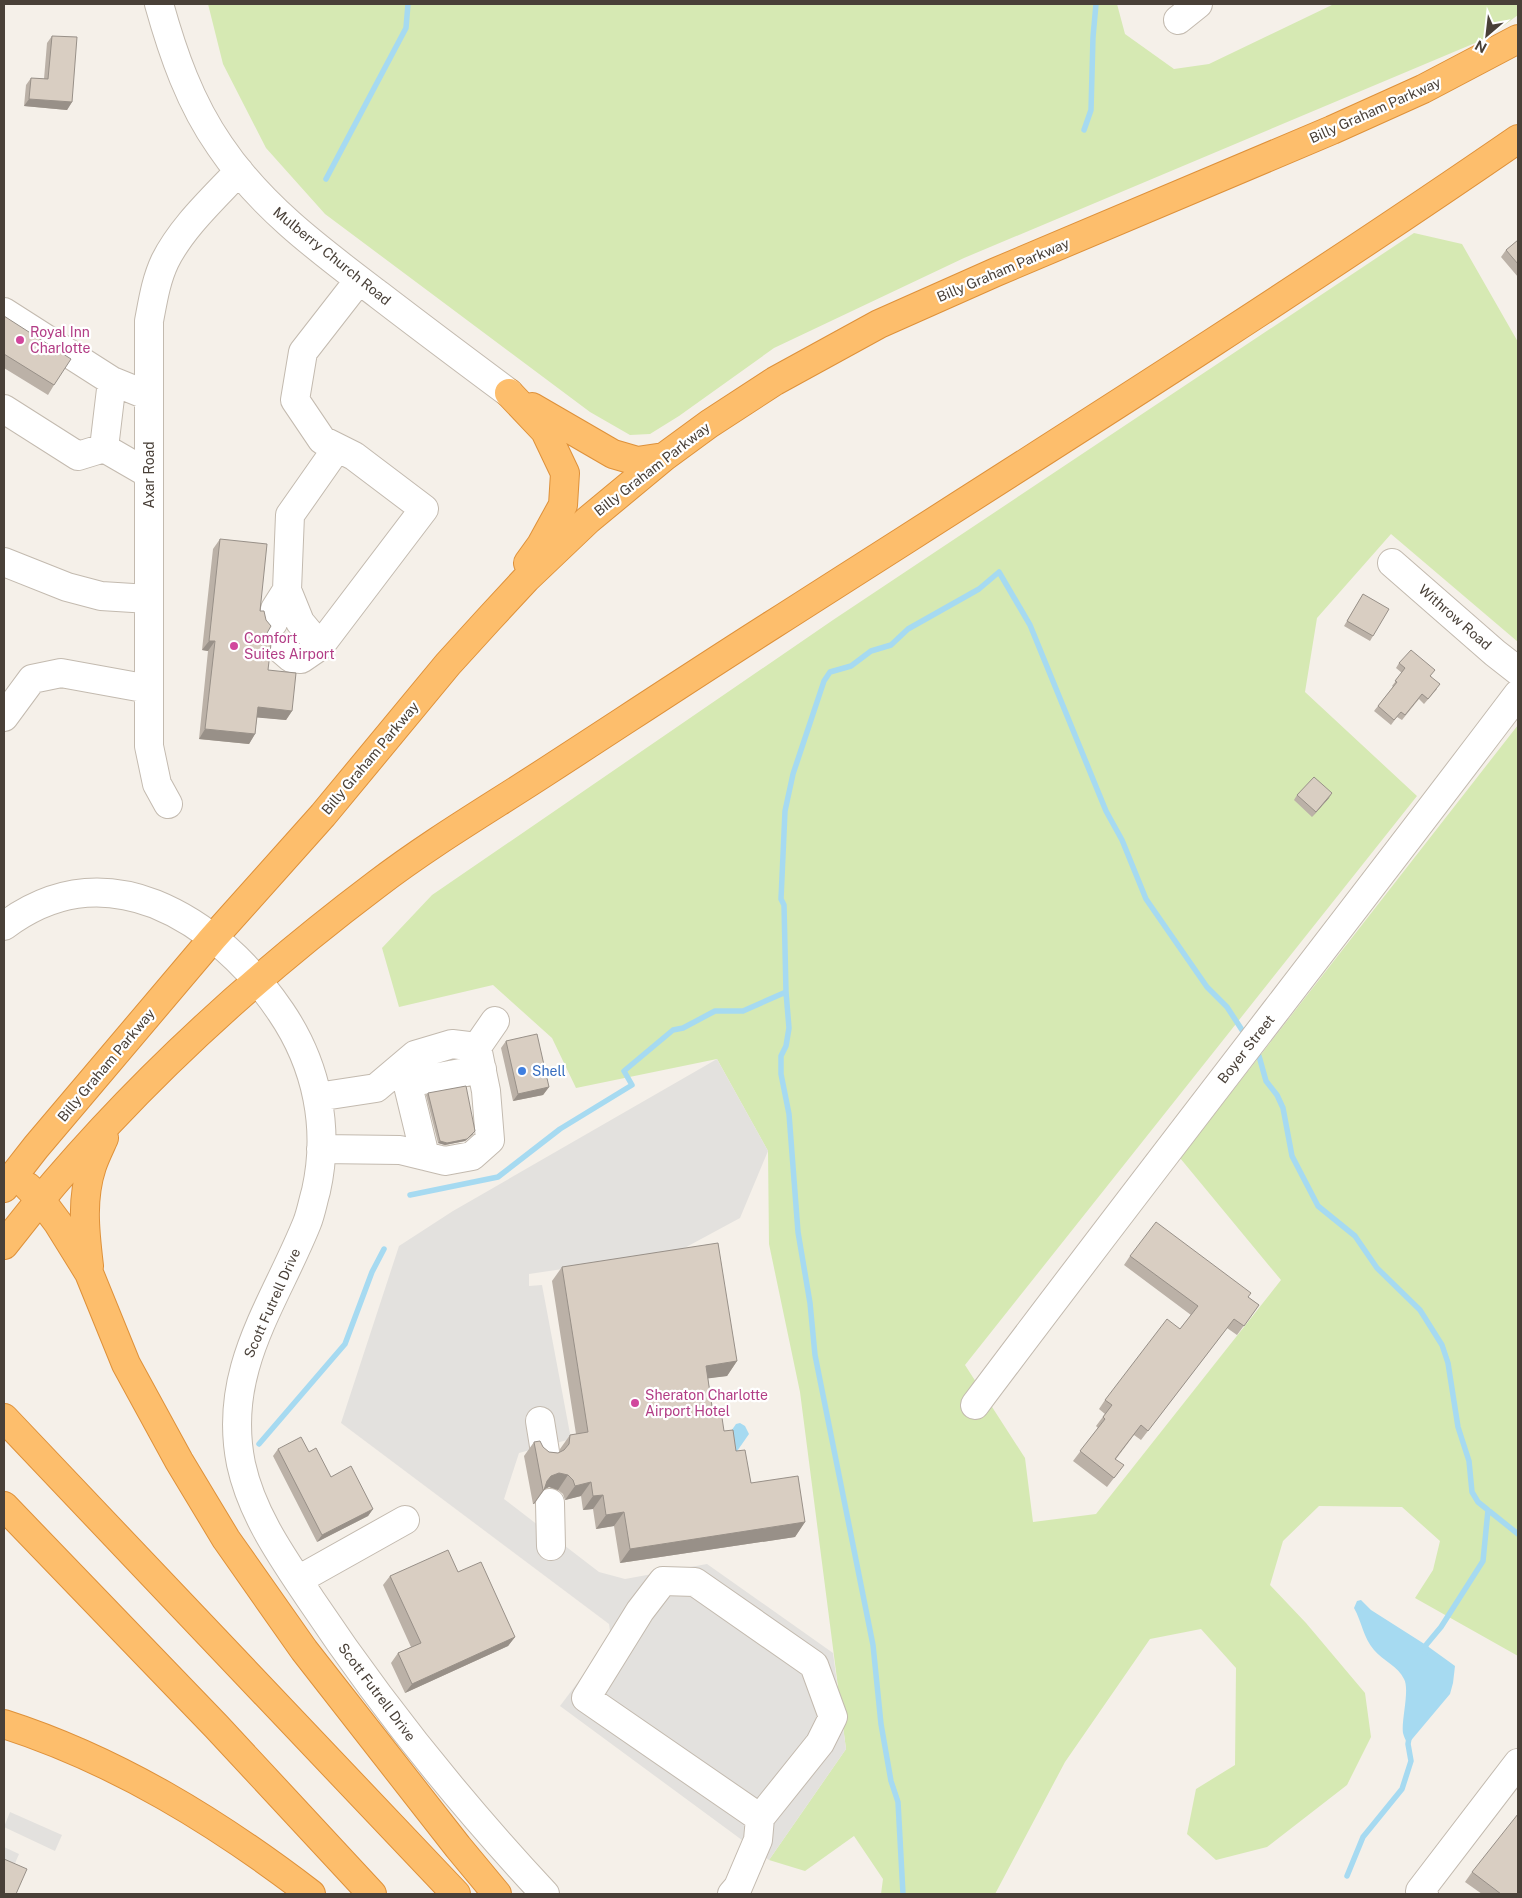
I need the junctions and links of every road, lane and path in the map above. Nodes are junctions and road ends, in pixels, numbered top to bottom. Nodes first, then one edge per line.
1 (159, 4) edge
2 (1518, 39) edge
3 (1518, 139) edge
4 (239, 171) junction
5 (359, 280) junction
6 (4, 312) edge
7 (112, 381) junction
8 (509, 393) junction
9 (149, 396) junction
10 (4, 409) edge
11 (104, 448) junction
12 (337, 448) junction
13 (664, 457) junction
14 (149, 474) junction
15 (4, 562) edge
16 (1392, 563) dead end
17 (288, 590) junction
18 (149, 600) junction
19 (488, 618) junction
20 (320, 646) junction
21 (1518, 671) edge
22 (149, 689) junction
23 (1518, 694) edge
24 (4, 717) edge
25 (168, 804) dead end
26 (4, 926) edge
27 (213, 938) junction
28 (257, 980) junction
29 (495, 1021) dead end
30 (478, 1077) junction
31 (413, 1089) junction
32 (318, 1096) junction
33 (111, 1121) junction
34 (426, 1141) junction
35 (321, 1149) junction
36 (8, 1176) edge
37 (40, 1199) junction
38 (4, 1245) edge
39 (89, 1273) junction
40 (975, 1405) dead end
41 (4, 1418) edge
42 (540, 1421) dead end
43 (545, 1452) edge
44 (550, 1503) edge
45 (4, 1506) edge
46 (405, 1520) dead end
47 (551, 1546) dead end
48 (298, 1580) junction
49 (4, 1724) edge
50 (1518, 1764) edge
51 (760, 1818) junction
52 (1418, 1893) edge
53 (311, 1894) edge
54 (372, 1894) edge
55 (456, 1894) edge
56 (498, 1894) edge
57 (546, 1894) edge
58 (732, 1894) edge

1 - 4 street, Mulberry Church Road
2 - 13 highway, Billy Graham Parkway
3 - 28 highway
4 - 5 street, Mulberry Church Road
4 - 9 street, Axar Road
5 - 8 street, Mulberry Church Road
5 - 12 street
6 - 7 street
7 - 9 street
7 - 11 street
8 - 13 highway
8 - 19 highway
9 - 14 street, Axar Road
10 - 11 street
11 - 14 street
12 - 17 street
12 - 20 street
13 - 19 highway, Billy Graham Parkway
14 - 18 street, Axar Road
15 - 18 street
16 - 21 street, Withrow Road
17 - 20 street
17 - 20 street
18 - 22 street, Axar Road
19 - 27 highway, Billy Graham Parkway
22 - 24 street
22 - 25 street, Axar Road
23 - 40 street, Boyer Street
26 - 27 street, Scott Futrell Drive
27 - 28 street, Scott Futrell Drive
27 - 36 highway, Billy Graham Parkway
28 - 32 street, Scott Futrell Drive
28 - 33 highway
29 - 30 street
30 - 31 street
30 - 34 street
31 - 32 street
31 - 34 street
32 - 35 street, Scott Futrell Drive
33 - 37 highway
33 - 39 highway
34 - 35 street
35 - 48 street, Scott Futrell Drive
36 - 37 highway
37 - 38 highway
37 - 39 highway
39 - 56 highway
41 - 55 highway
42 - 43 street
44 - 47 street
45 - 54 highway
46 - 48 street
48 - 57 street, Scott Futrell Drive
49 - 53 highway
50 - 52 street
51 - 51 street
51 - 58 street

